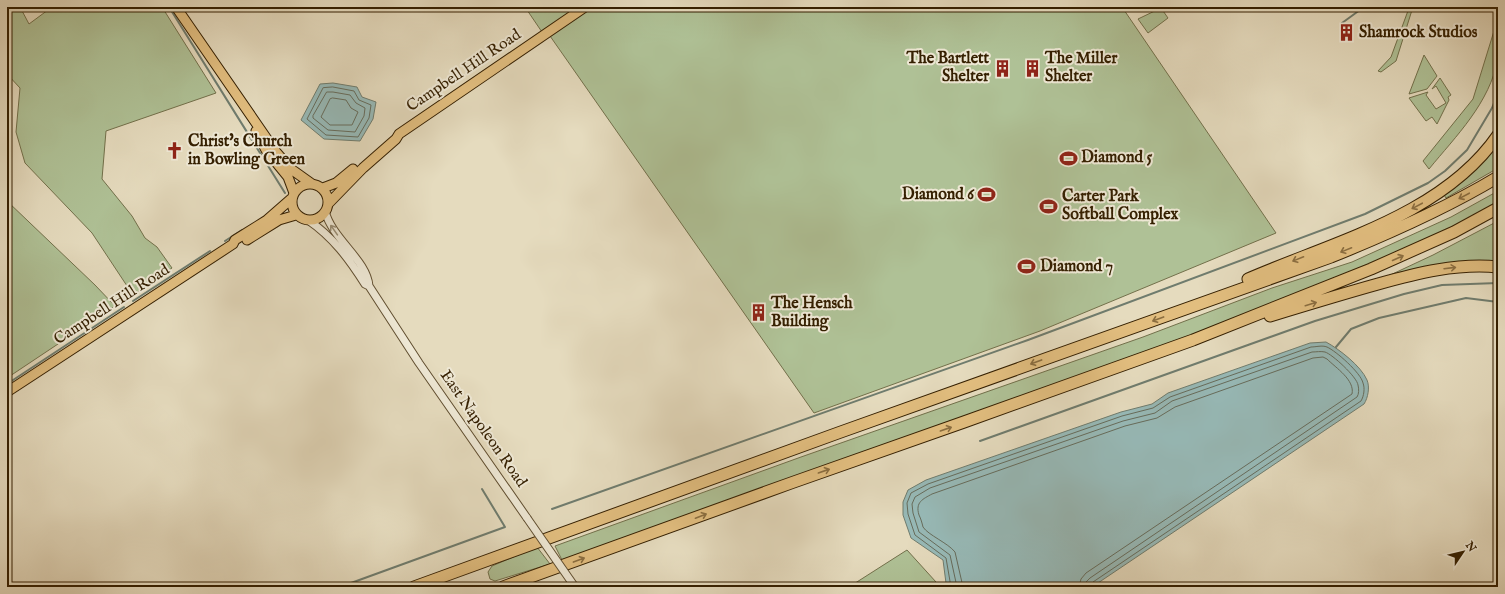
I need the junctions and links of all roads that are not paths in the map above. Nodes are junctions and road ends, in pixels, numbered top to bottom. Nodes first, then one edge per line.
1 (176, 7) edge
2 (585, 7) edge
3 (256, 125) junction
4 (400, 134) junction
5 (1498, 135) edge
6 (1498, 177) edge
7 (312, 184) junction
8 (323, 188) junction
9 (292, 196) junction
10 (326, 207) junction
11 (1498, 208) edge
12 (296, 215) junction
13 (308, 220) junction
14 (233, 244) junction
15 (1498, 267) edge
16 (369, 286) junction
17 (1185, 309) junction
18 (1193, 340) junction
19 (7, 392) edge
20 (414, 587) edge
21 (503, 587) edge
22 (575, 587) edge

1 - 3 main road
2 - 4 main road, Campbell Hill Road
3 - 7 main road
3 - 9 main road
4 - 8 main road, Campbell Hill Road
4 - 10 main road, Campbell Hill Road
5 -> 17 highway
6 -> 17 highway
7 - 8 main road
7 - 9 main road
8 - 10 main road
9 - 12 main road
9 - 14 main road, Campbell Hill Road
10 - 13 main road
16 -> 10 street, East Napoleon Road
18 -> 11 highway
12 - 13 main road
12 - 14 main road, Campbell Hill Road
13 - 16 street, East Napoleon Road
14 - 19 main road, Campbell Hill Road
18 -> 15 highway
16 - 22 street, East Napoleon Road, bridge
17 -> 20 highway
21 -> 18 highway

